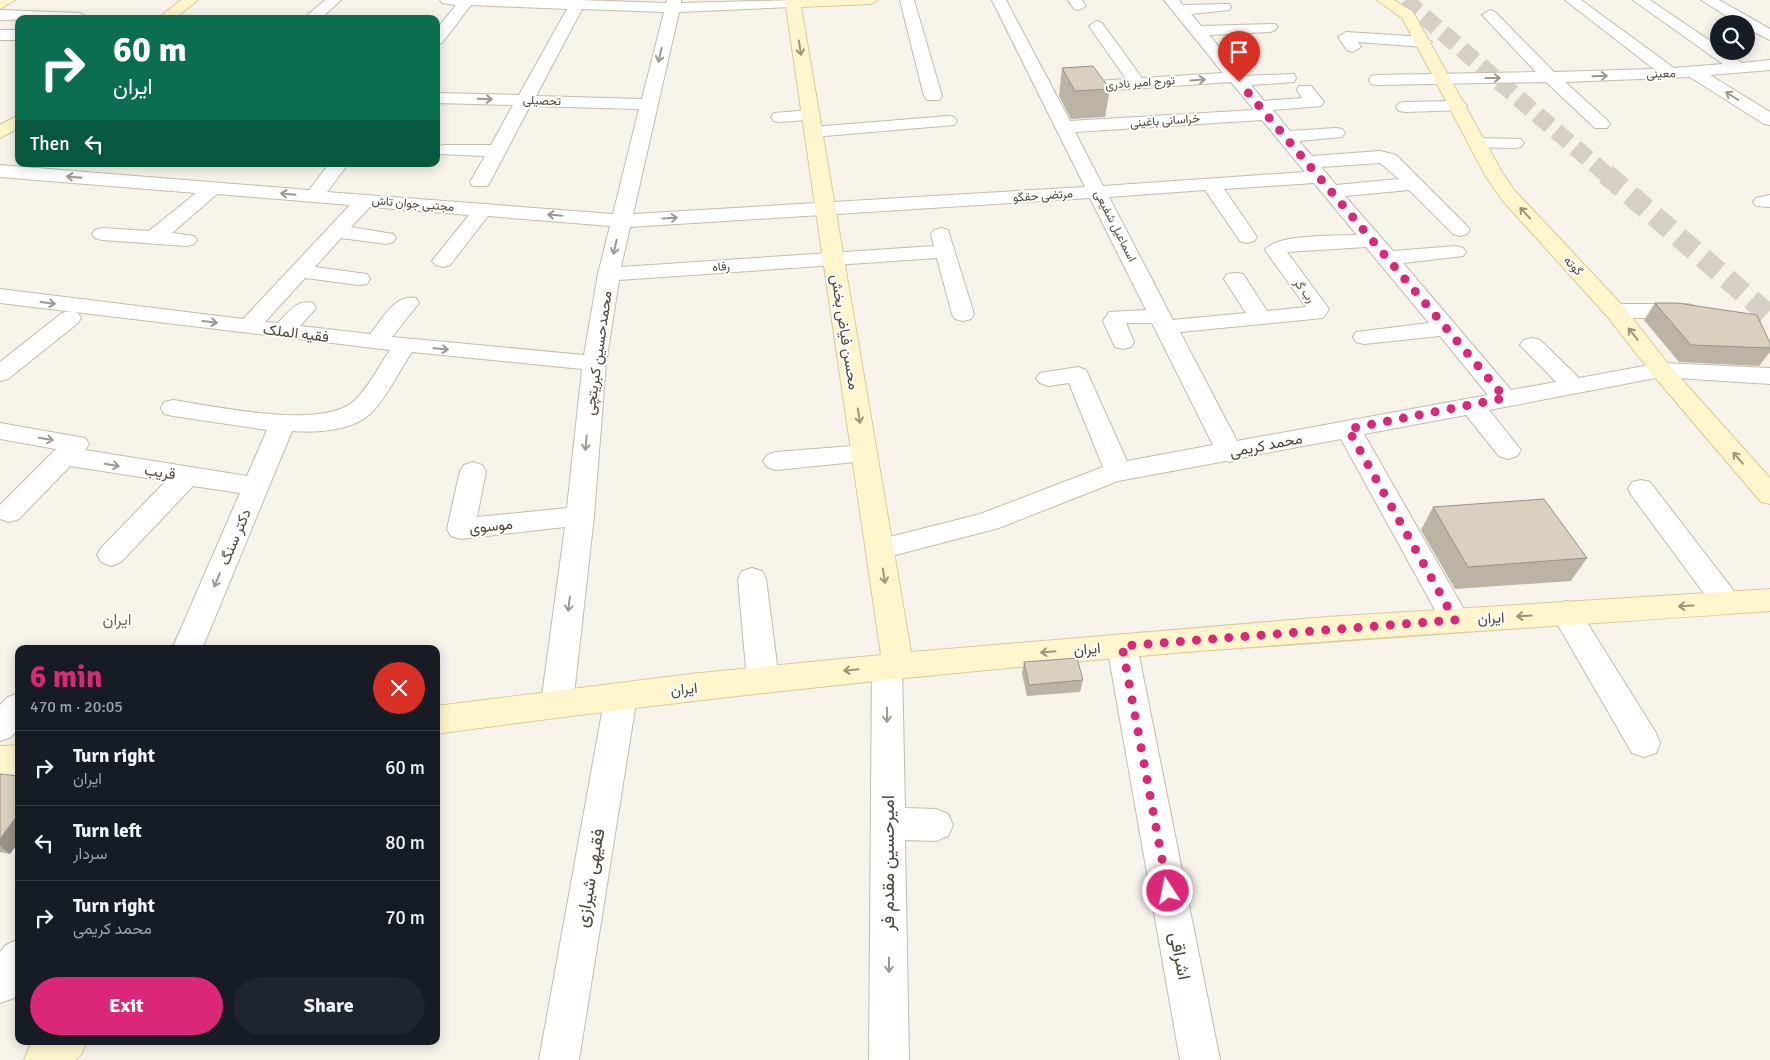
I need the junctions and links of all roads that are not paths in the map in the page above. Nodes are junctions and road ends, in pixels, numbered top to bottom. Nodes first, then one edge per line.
1 (8, 0) edge
2 (191, 0) edge
3 (334, 0) edge
4 (447, 0) edge
5 (871, 0) edge
6 (906, 0) edge
7 (999, 0) edge
8 (1384, 0) edge
9 (1572, 0) edge
10 (1640, 0) edge
11 (1708, 0) edge
12 (467, 1) edge
13 (518, 1) edge
14 (792, 2) edge
15 (604, 3) edge
16 (577, 4) junction
17 (672, 4) edge
18 (0, 5) edge
19 (1175, 5) edge
20 (94, 7) dead end
21 (1224, 7) dead end
22 (1406, 8) edge
23 (0, 15) edge
24 (84, 15) edge
25 (170, 15) edge
26 (315, 15) edge
27 (1490, 15) dead end
28 (1735, 15) edge
29 (15, 16) edge
30 (1770, 22) edge
31 (1755, 23) edge
32 (1097, 26) dead end
33 (1755, 26) edge
34 (1270, 27) dead end
35 (0, 34) edge
36 (15, 35) edge
37 (440, 35) edge
38 (1770, 35) edge
39 (1203, 38) junction
40 (1254, 42) dead end
41 (1424, 42) junction
42 (1353, 47) dead end
43 (1770, 65) edge
44 (1739, 68) junction
45 (1694, 72) junction
46 (1670, 73) junction
47 (1288, 78) dead end
48 (1551, 78) junction
49 (1237, 79) junction
50 (1444, 79) junction
51 (1377, 80) dead end
52 (1138, 84) junction
53 (1045, 90) junction
54 (1305, 90) dead end
55 (932, 96) dead end
56 (440, 98) edge
57 (525, 100) junction
58 (648, 104) junction
59 (1458, 106) junction
60 (1405, 107) dead end
61 (1263, 110) junction
62 (780, 116) dead end
63 (1770, 120) edge
64 (948, 121) dead end
65 (15, 123) edge
66 (812, 123) junction
67 (1601, 124) dead end
68 (1064, 127) junction
69 (0, 133) edge
70 (1336, 133) dead end
71 (1285, 137) junction
72 (1477, 143) junction
73 (1515, 143) dead end
74 (444, 150) dead end
75 (497, 151) junction
76 (1307, 162) junction
77 (124, 167) edge
78 (337, 167) edge
79 (1186, 168) dead end
80 (11, 169) edge
81 (108, 180) junction
82 (480, 182) dead end
83 (1325, 184) junction
84 (1413, 184) junction
85 (1204, 185) junction
86 (213, 188) junction
87 (1098, 192) junction
88 (314, 196) junction
89 (365, 200) junction
90 (483, 210) junction
91 (826, 210) junction
92 (621, 221) junction
93 (1460, 230) dead end
94 (336, 231) junction
95 (102, 234) dead end
96 (1247, 237) dead end
97 (153, 238) junction
98 (386, 238) dead end
99 (187, 240) dead end
100 (1372, 240) junction
101 (1456, 252) dead end
102 (1387, 258) junction
103 (834, 259) junction
104 (443, 261) dead end
105 (299, 271) junction
106 (608, 274) junction
107 (360, 278) dead end
108 (1235, 279) dead end
109 (0, 296) edge
110 (408, 303) dead end
111 (305, 308) dead end
112 (1615, 311) junction
113 (1691, 311) edge
114 (963, 314) dead end
115 (1260, 317) junction
116 (70, 318) dead end
117 (1163, 321) junction
118 (248, 327) junction
119 (1446, 328) junction
120 (283, 332) junction
121 (1364, 338) dead end
122 (376, 342) junction
123 (1124, 342) dead end
124 (405, 345) junction
125 (1532, 345) dead end
126 (594, 363) junction
127 (1661, 370) junction
128 (0, 374) edge
129 (1770, 376) edge
130 (1048, 378) dead end
131 (1573, 385) junction
132 (1505, 398) junction
133 (1471, 404) junction
134 (173, 408) dead end
135 (282, 425) junction
136 (1348, 429) junction
137 (0, 430) edge
138 (1508, 450) dead end
139 (1230, 453) junction
140 (865, 454) junction
141 (64, 456) junction
142 (776, 461) dead end
143 (473, 471) dead end
144 (1118, 472) junction
145 (187, 476) junction
146 (257, 487) junction
147 (1640, 489) dead end
148 (1770, 495) edge
149 (9, 512) dead end
150 (580, 516) junction
151 (880, 549) junction
152 (111, 556) dead end
153 (752, 579) dead end
154 (1770, 600) edge
155 (1727, 604) junction
156 (1566, 613) junction
157 (1455, 620) junction
158 (189, 645) edge
159 (1122, 646) junction
160 (892, 665) junction
161 (763, 680) junction
162 (621, 696) junction
163 (557, 703) junction
164 (15, 710) edge
165 (440, 719) edge
166 (0, 727) edge
167 (1644, 742) dead end
168 (15, 760) edge
169 (0, 761) edge
170 (888, 823) junction
171 (936, 825) dead end
172 (15, 963) edge
173 (0, 984) edge
174 (62, 1045) edge
175 (44, 1060) edge
176 (560, 1060) edge
177 (889, 1060) edge
178 (1200, 1060) edge

1 - 18 street
2 - 25 street
3 - 26 street
4 - 12 street
5 - 14 street
6 - 55 street
7 - 53 street, اسماعیل شفیعی
8 - 22 street, گوته
9 - 46 street
10 - 44 street
11 - 28 street
12 - 13 street
12 - 37 street
13 - 16 street
14 - 17 street
14 -> 66 street, محسن فیاض بخش
15 - 16 street
15 - 17 street
16 - 57 street
17 -> 58 street, محمدحسین کبریتچی
19 - 21 street
19 - 39 street
20 - 24 street
22 - 41 street, گوته
23 - 29 street
27 - 48 street
30 - 31 street
32 - 52 street
33 - 38 street
34 - 39 street
35 - 36 street
39 - 40 street
39 - 49 street
41 - 42 street
41 - 50 street, گوته
43 - 44 street, معینی
44 - 45 street, معینی
45 - 46 street, معینی
63 -> 45 street
48 -> 46 street, معینی
47 - 49 street, تورج امیر نادری
50 -> 48 street, معینی
48 - 67 street
52 -> 49 street, تورج امیر نادری
49 - 61 street
50 - 51 street, معینی
50 - 59 street, گوته
52 - 53 street, تورج امیر نادری
53 - 68 street, اسماعیل شفیعی
54 - 61 street, خراسانی باغینی
56 -> 57 street, تحصیلی
57 - 58 street, تحصیلی
57 - 75 street
58 - 92 street, محمدحسین کبریتچی
59 - 60 street
59 - 72 street, گوته
61 - 68 street, خراسانی باغینی
61 - 71 street
62 - 66 street
64 - 66 street
65 - 69 street
66 - 91 street, محسن فیاض بخش
68 - 87 street, اسماعیل شفیعی
70 - 71 street
71 - 76 street
72 - 73 street
112 -> 72 street, گوته
74 - 75 street
75 - 82 street
76 - 83 street
76 - 84 street
77 - 81 street
78 - 88 street
79 - 85 street
81 -> 80 street, مجتبی جوان تاش
81 - 86 street, مجتبی جوان تاش
83 - 84 street, مرتضی حقگو
83 - 85 street, مرتضی حقگو
83 - 100 street
84 - 93 street
85 - 87 street, مرتضی حقگو
85 - 96 street
88 -> 86 street, مجتبی جوان تاش
86 - 97 street
87 - 91 street, مرتضی حقگو
87 - 117 street, اسماعیل شفیعی
88 - 89 street, مجتبی جوان تاش
89 - 90 street, مجتبی جوان تاش
89 - 94 street
92 -> 90 street, مجتبی جوان تاش
90 - 104 street
92 -> 91 street, مجتبی جوان تاش
91 - 103 street, محسن فیاض بخش
92 -> 106 street, محمدحسین کبریتچی
94 - 98 street
94 - 105 street
95 - 97 street
97 - 99 street
100 - 102 street
100 - 115 street, رب گر
101 - 102 street
102 - 119 street
103 - 106 street, رفاه
103 - 114 street, رفاه
103 -> 140 street, محسن فیاض بخش
105 - 107 street
105 - 118 street
106 - 126 street, محمدحسین کبریتچی
108 - 115 street
109 -> 118 street, فقیه الملک
110 - 122 street
111 - 120 street
112 - 113 street
127 -> 112 street, گوته
115 - 117 street, رب گر
116 - 128 street
117 - 123 street, رب گر
117 - 139 street, اسماعیل شفیعی
118 - 120 street, فقیه الملک
119 - 121 street
119 - 132 street
120 - 122 street, فقیه الملک
122 - 124 street, فقیه الملک
124 -> 126 street, فقیه الملک
124 - 135 street
125 - 131 street
126 -> 150 street, محمدحسین کبریتچی
127 - 129 street, محمد کریمی
127 - 131 street, محمد کریمی
148 -> 127 street, گوته
130 - 144 street
131 - 132 street, محمد کریمی
132 - 133 street, محمد کریمی
133 - 136 street, محمد کریمی
133 - 138 street
134 - 135 street
135 - 146 street, دکتر سنگ
136 - 139 street, محمد کریمی
136 - 157 street
137 -> 141 street
139 - 144 street, محمد کریمی
140 - 142 street
140 - 151 street, محسن فیاض بخش
141 -> 145 street, قریب
141 - 149 street
143 - 150 street, موسوی
144 - 151 street, محمد کریمی
145 - 146 street, قریب
145 - 152 street
146 -> 158 street, دکتر سنگ
147 - 155 street
150 -> 163 street, محمدحسین کبریتچی
151 -> 160 street, محسن فیاض بخش
153 - 161 street
154 - 155 street, ایران
155 -> 156 street, ایران
156 -> 157 street, ایران
156 - 167 street
157 - 159 street, ایران
159 -> 160 street, ایران
159 - 178 street, اشراقی
160 -> 161 street, ایران
160 -> 170 street, امیرحسین مقدم فر
161 - 162 street, ایران
162 - 163 street, ایران
162 - 176 street, فقیهی شیرازی
163 - 165 street, ایران
164 - 166 street
168 - 169 street
170 - 171 street
170 -> 177 street, امیرحسین مقدم فر
172 - 173 street
174 - 175 street

